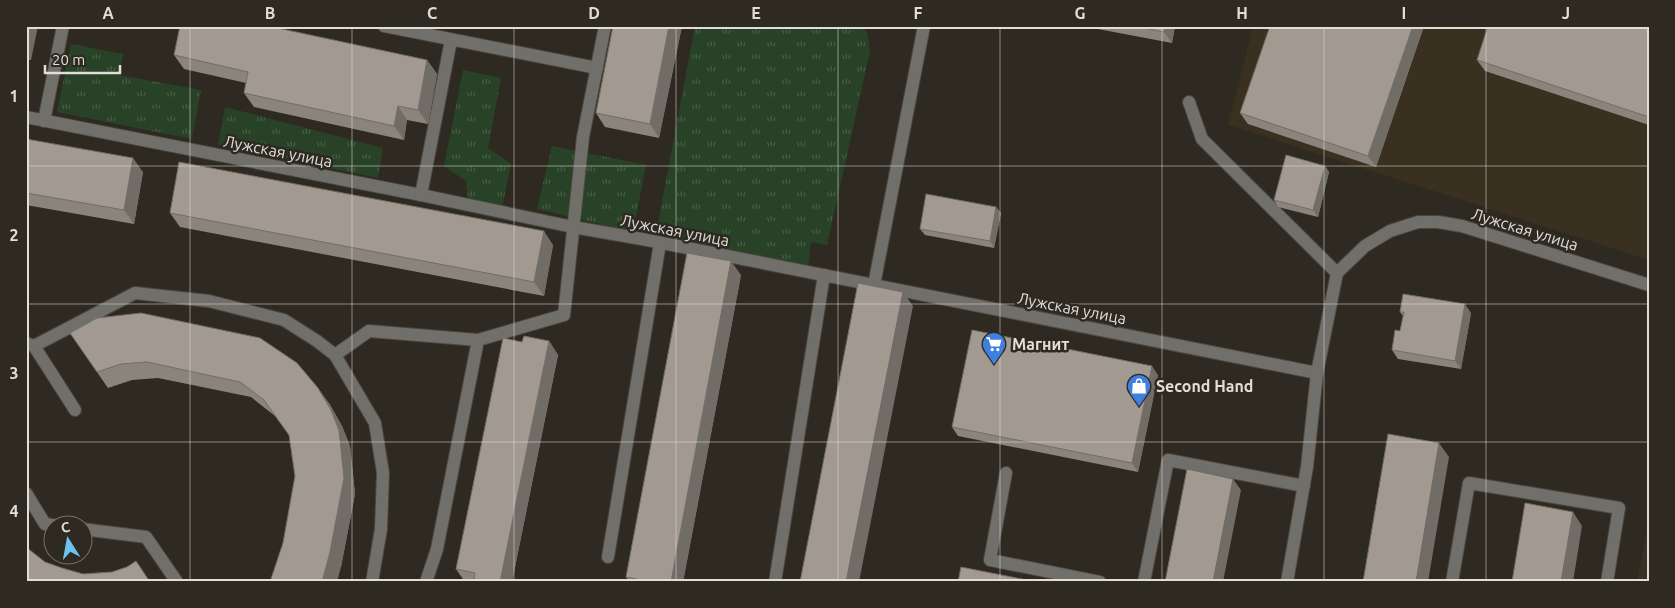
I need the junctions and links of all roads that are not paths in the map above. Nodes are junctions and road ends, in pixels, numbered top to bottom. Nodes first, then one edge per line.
1 (63, 26) edge
2 (384, 26) edge
3 (605, 26) edge
4 (924, 26) edge
5 (451, 40) junction
6 (597, 68) junction
7 (1189, 102) dead end
8 (26, 117) edge
9 (44, 121) junction
10 (421, 195) junction
11 (573, 228) junction
12 (660, 243) junction
13 (1337, 273) junction
14 (824, 276) junction
15 (874, 285) junction
16 (1649, 285) edge
17 (478, 340) junction
18 (30, 345) edge
19 (335, 355) junction
20 (1317, 374) junction
21 (75, 410) dead end
22 (1006, 473) dead end
23 (1304, 486) junction
24 (26, 493) edge
25 (42, 518) edge
26 (92, 530) edge
27 (608, 557) dead end
28 (177, 582) edge
29 (372, 582) edge
30 (426, 582) edge
31 (775, 582) edge
32 (1100, 582) edge
33 (1144, 582) edge
34 (1287, 582) edge
35 (1452, 582) edge
36 (1607, 582) edge

1 - 9 street
2 - 5 street
3 - 6 street
4 - 15 street
5 - 6 street
5 - 10 street
6 - 11 street
7 - 13 street
8 - 9 street, Лужская улица
9 - 10 street, Лужская улица
10 - 11 street, Лужская улица
11 - 12 street, Лужская улица
11 - 17 street
12 - 14 street, Лужская улица
12 - 27 street
13 - 16 street, Лужская улица
13 - 20 street
14 - 15 street, Лужская улица
14 - 31 street
15 - 20 street, Лужская улица
17 - 19 street
17 - 30 street
18 - 19 street
18 - 21 street
19 - 29 street
20 - 23 street
22 - 32 street
23 - 33 street
23 - 34 street
24 - 25 street
26 - 28 street
35 - 36 street

